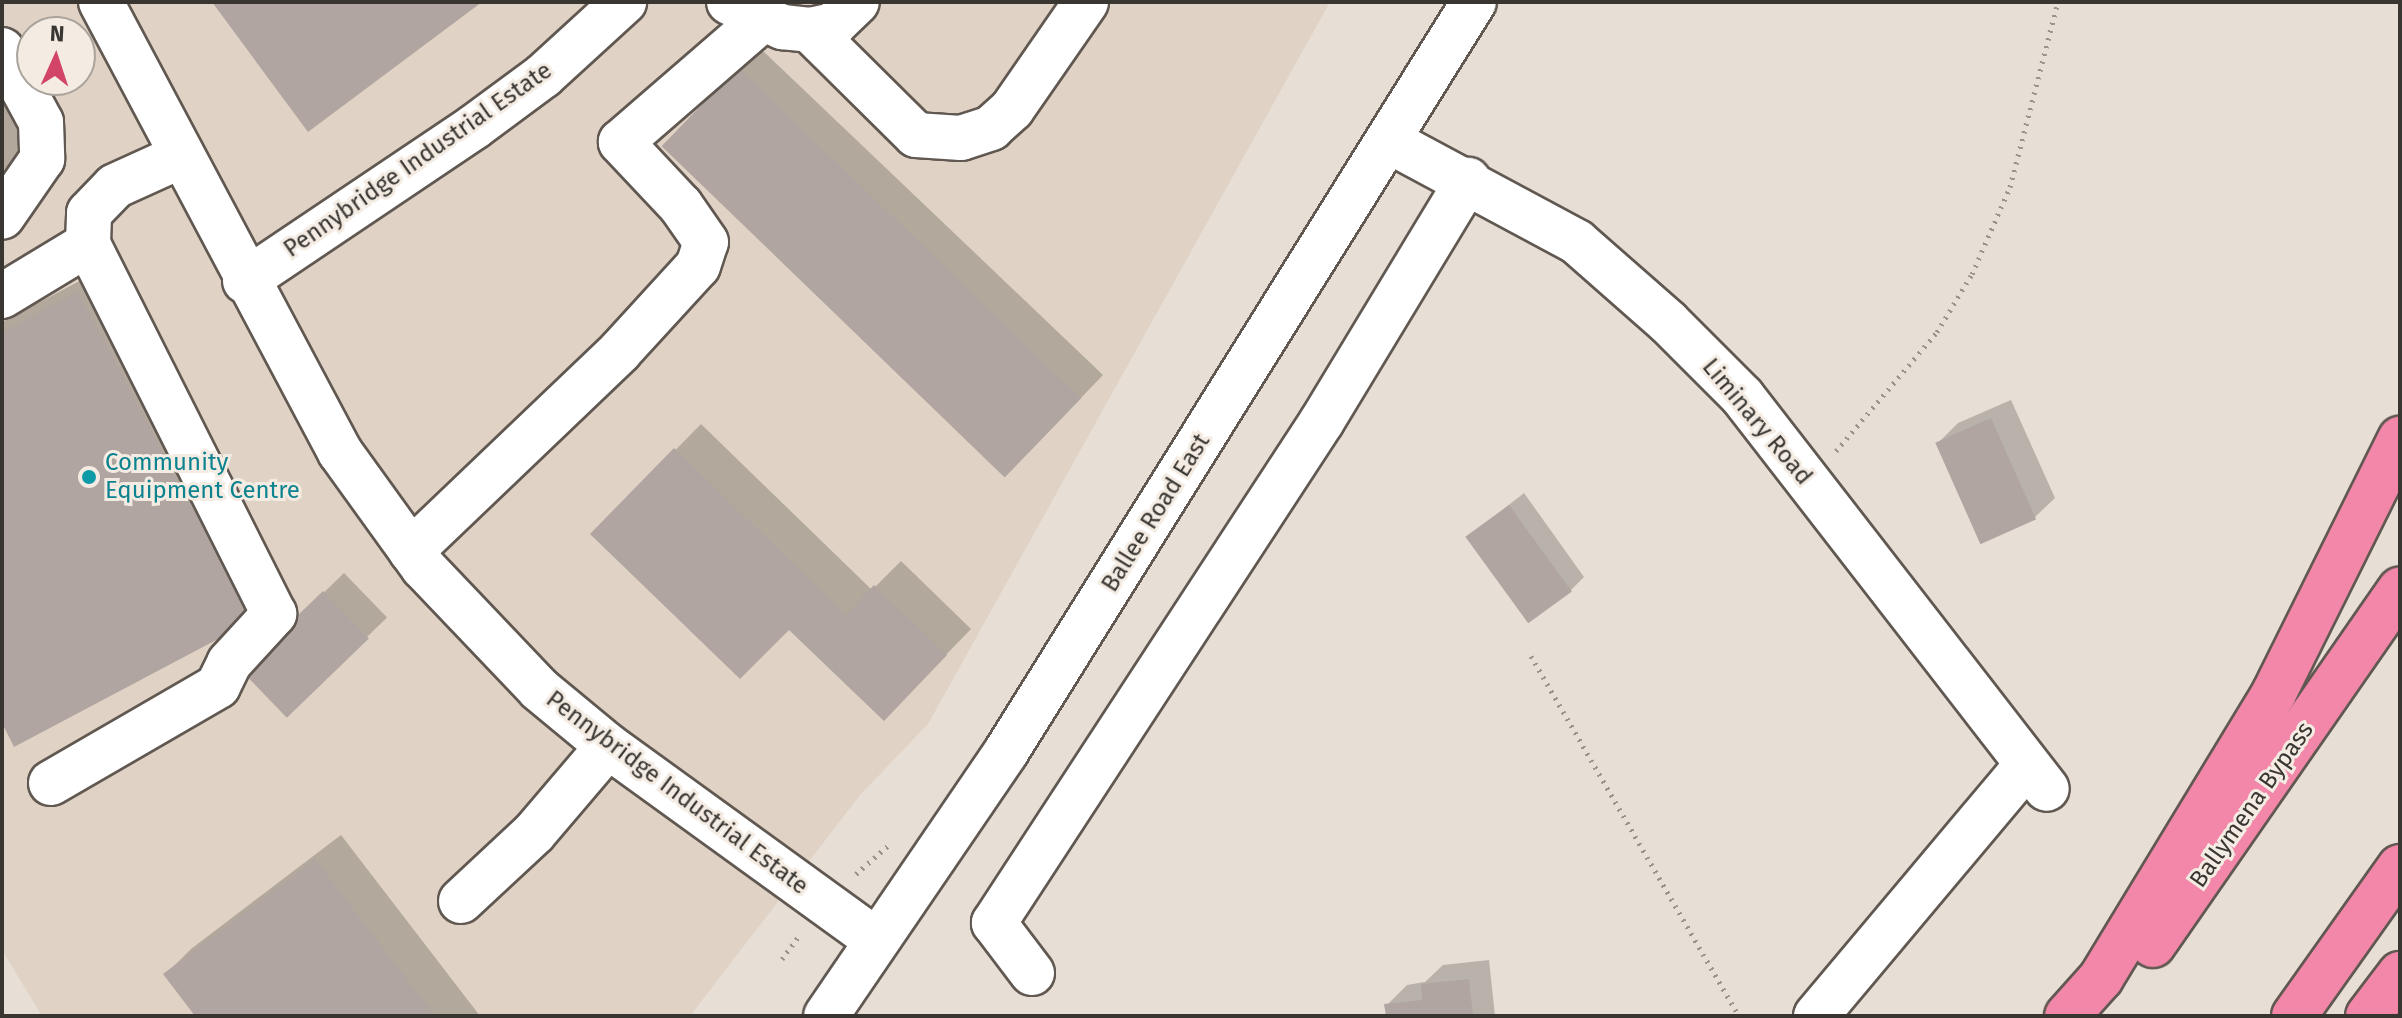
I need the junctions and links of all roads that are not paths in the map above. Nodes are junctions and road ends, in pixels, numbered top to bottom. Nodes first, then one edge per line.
1 (624, 2) edge
2 (857, 2) edge
3 (1086, 2) edge
4 (1474, 2) edge
5 (103, 3) edge
6 (745, 11) edge
7 (810, 30) junction
8 (2, 50) edge
9 (1389, 141) junction
10 (181, 156) junction
11 (1468, 180) junction
12 (2, 217) edge
13 (88, 244) junction
14 (245, 281) junction
15 (2, 296) edge
16 (2400, 439) edge
17 (411, 551) junction
18 (2400, 589) edge
19 (608, 746) junction
20 (51, 783) dead end
21 (2400, 867) edge
22 (461, 901) dead end
23 (876, 940) junction
24 (1032, 973) dead end
25 (2400, 974) edge
26 (826, 1016) edge
27 (1816, 1016) edge
28 (2067, 1016) edge
29 (2097, 1016) edge
30 (2294, 1016) edge
31 (2368, 1016) edge

1 - 14 street, Pennybridge Industrial Estate
2 - 7 street
3 - 7 street
4 - 9 street, Ballee Road East
5 - 10 street, Pennybridge Industrial Estate
6 - 7 street
6 - 17 street
8 - 12 street
9 - 11 street, Liminary Road
9 - 23 street, Ballee Road East
10 - 13 street
10 - 14 street, Pennybridge Industrial Estate
11 - 24 street
11 - 27 street, Liminary Road
13 - 15 street
13 - 20 street
14 - 17 street, Pennybridge Industrial Estate
16 - 28 highway
17 - 19 street, Pennybridge Industrial Estate
18 - 29 highway, Ballymena Bypass
19 - 22 street
19 - 23 street, Pennybridge Industrial Estate
21 - 30 highway
23 - 26 street, Ballee Road East
25 - 31 highway

